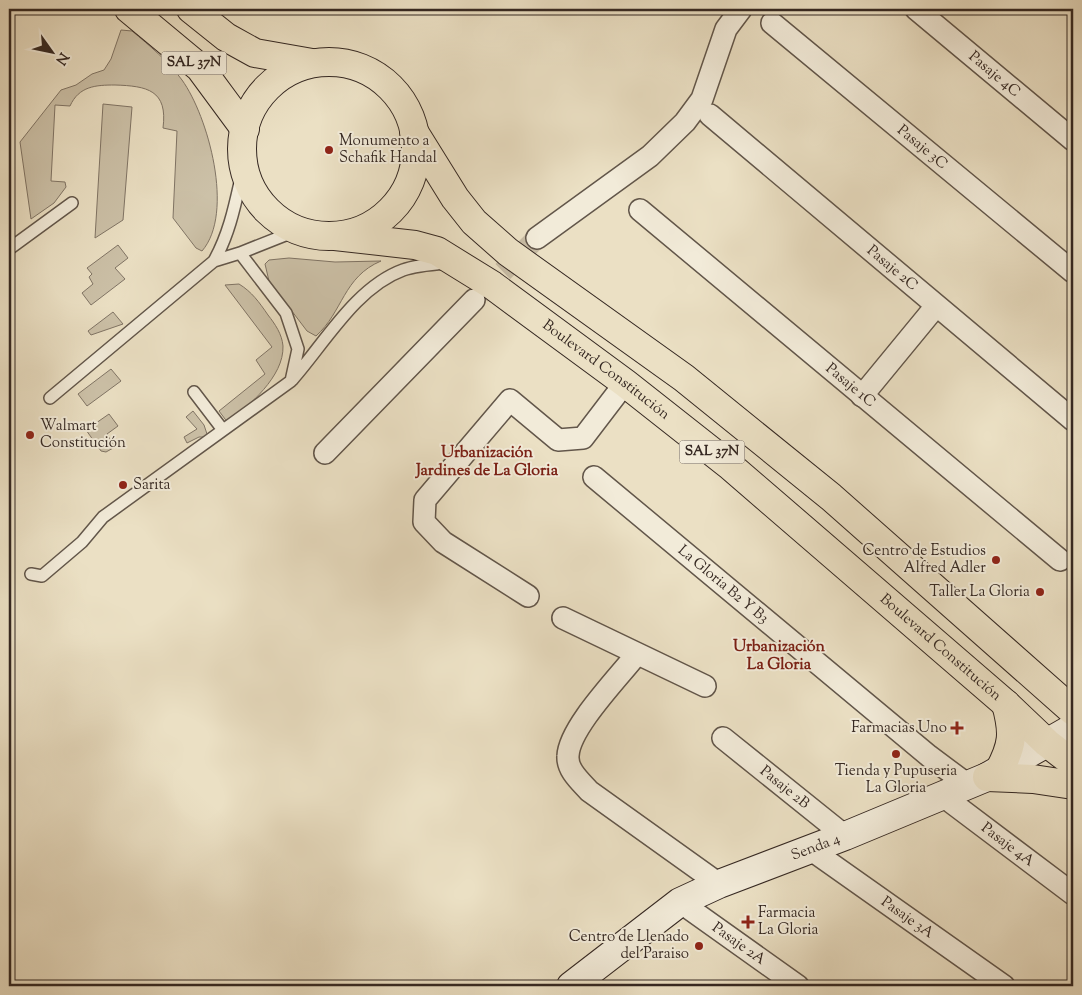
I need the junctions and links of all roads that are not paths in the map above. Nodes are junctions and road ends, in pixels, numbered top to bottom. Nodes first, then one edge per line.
1 (129, 9) edge
2 (191, 9) edge
3 (741, 9) edge
4 (916, 9) edge
5 (772, 22) dead end
6 (316, 63) junction
7 (710, 115) dead end
8 (244, 130) junction
9 (414, 132) junction
10 (1073, 140) edge
11 (244, 165) junction
12 (72, 203) dead end
13 (640, 210) dead end
14 (298, 230) junction
15 (335, 236) junction
16 (537, 238) tunnel mouth
17 (9, 249) edge
18 (240, 253) junction
19 (214, 261) junction
20 (455, 262) junction
21 (1073, 272) edge
22 (474, 300) tunnel mouth
23 (936, 306) junction
24 (291, 381) junction
25 (625, 383) junction
26 (194, 392) dead end
27 (862, 396) junction
28 (50, 398) dead end
29 (1073, 420) edge
30 (223, 430) junction
31 (325, 453) dead end
32 (594, 477) dead end
33 (1060, 560) dead end
34 (31, 574) dead end
35 (528, 596) dead end
36 (563, 618) dead end
37 (636, 655) junction
38 (1032, 672) junction
39 (705, 686) dead end
40 (1073, 690) edge
41 (1006, 704) junction
42 (1073, 711) edge
43 (1073, 728) edge
44 (724, 738) dead end
45 (1047, 744) junction
46 (1073, 763) edge
47 (985, 778) junction
48 (1073, 785) edge
49 (943, 796) junction
50 (845, 836) junction
51 (810, 849) junction
52 (719, 884) junction
53 (1073, 894) edge
54 (680, 902) junction
55 (584, 983) edge
56 (798, 986) edge
57 (1004, 986) edge

1 - 8 highway, SAL 37N
2 - 6 highway, SAL 37N
3 - 16 street
4 - 10 street, Pasaje 4C
5 - 21 street, Pasaje 3C
6 - 8 highway, SAL 37N
6 - 9 highway, SAL 37N
7 - 23 street, Pasaje 2C
8 - 11 highway, SAL 37N
9 - 15 highway, SAL 37N
9 - 38 highway, SAL 37N
11 - 14 highway, SAL 37N
11 - 19 lane
12 - 17 lane
13 - 27 street, Pasaje 1C
14 - 15 highway, SAL 37N
14 - 18 lane
15 - 20 highway, Boulevard Constitución / SAL 37N
18 - 19 lane
18 - 24 lane
19 - 28 lane
20 - 24 lane
20 - 25 highway, Boulevard Constitución / SAL 37N
22 - 31 street
23 - 27 street
23 - 29 street, Pasaje 2C
24 - 30 lane
25 - 35 street
25 - 41 highway, Boulevard Constitución / SAL 37N
26 - 30 lane
27 - 33 street, Pasaje 1C
30 - 34 lane
32 - 47 street, La Gloria B2 Y B3
36 - 37 street
37 - 39 street
37 - 52 street
38 - 40 highway
38 - 42 highway, SAL 37N
41 - 45 highway, Boulevard Constitución / SAL 37N
41 - 47 highway
43 - 45 street, Senda 4
44 - 50 street, Pasaje 2B
45 - 46 highway, Boulevard Constitución / SAL 37N
45 - 47 street, Senda 4
47 - 48 highway
47 - 49 street, Senda 4
49 - 50 street, Senda 4
49 - 53 street, Pasaje 4A
50 - 51 street, Senda 4
51 - 52 street, Senda 4
51 - 57 street, Pasaje 3A
52 - 54 street, Senda 4
54 - 55 street, Senda 4
54 - 56 street, Pasaje 2A

